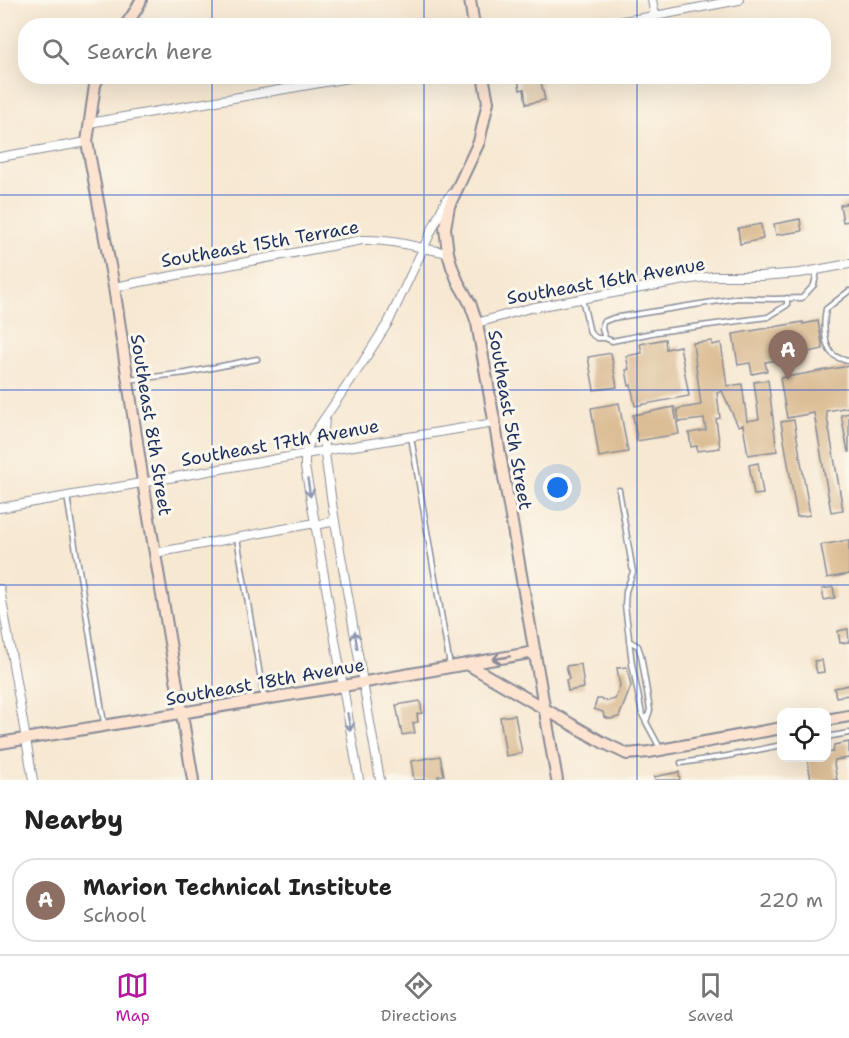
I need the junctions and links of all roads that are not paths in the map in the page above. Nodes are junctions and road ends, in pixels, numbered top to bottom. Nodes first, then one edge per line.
1 (141, 0) edge
2 (470, 0) edge
3 (652, 0) edge
4 (739, 0) edge
5 (655, 16) junction
6 (130, 18) edge
7 (473, 18) edge
8 (642, 18) edge
9 (95, 84) edge
10 (314, 84) edge
11 (485, 84) edge
12 (89, 123) junction
13 (87, 142) junction
14 (0, 157) edge
15 (456, 190) junction
16 (423, 249) junction
17 (448, 253) junction
18 (849, 264) edge
19 (817, 270) junction
20 (114, 287) junction
21 (849, 291) edge
22 (582, 298) junction
23 (787, 298) junction
24 (477, 323) junction
25 (605, 338) junction
26 (257, 359) dead end
27 (849, 361) edge
28 (128, 381) junction
29 (326, 415) junction
30 (494, 423) junction
31 (411, 436) junction
32 (324, 451) junction
33 (305, 454) junction
34 (143, 482) junction
35 (620, 490) dead end
36 (67, 496) junction
37 (0, 508) edge
38 (335, 521) junction
39 (315, 524) junction
40 (237, 538) junction
41 (155, 554) junction
42 (0, 589) edge
43 (2, 617) edge
44 (629, 641) junction
45 (535, 652) junction
46 (467, 664) junction
47 (450, 667) junction
48 (363, 682) junction
49 (343, 686) junction
50 (265, 699) junction
51 (544, 707) junction
52 (182, 713) junction
53 (849, 716) edge
54 (831, 719) edge
55 (646, 722) junction
56 (105, 726) junction
57 (777, 729) edge
58 (849, 733) edge
59 (831, 736) edge
60 (25, 739) junction
61 (0, 743) edge
62 (777, 746) edge
63 (661, 750) junction
64 (681, 763) dead end
65 (33, 780) edge
66 (193, 780) edge
67 (359, 780) edge
68 (380, 780) edge
69 (557, 780) edge

1 - 6 street
2 - 7 street
3 - 5 street
4 - 5 street
5 - 8 street
9 - 12 street, Southeast 8th Street
10 - 12 street
11 - 15 street, Southeast 5th Street
12 - 13 street, Southeast 8th Street
13 - 14 street
13 - 20 street, Southeast 8th Street
15 - 16 street
15 - 17 street, Southeast 5th Street
16 - 17 street, Southeast 15th Terrace
16 - 20 street, Southeast 15th Terrace
16 - 29 street
17 - 24 street, Southeast 5th Street
18 - 19 street, Southeast 16th Avenue
19 - 22 street, Southeast 16th Avenue
19 - 23 lane
20 - 28 street, Southeast 8th Street
21 - 27 lane
22 - 24 street, Southeast 16th Avenue
22 - 25 lane
23 - 25 lane
23 - 25 lane
24 - 30 street, Southeast 5th Street
26 - 28 lane
28 - 34 street, Southeast 8th Street
29 - 32 street
29 - 33 street
30 - 31 street, Southeast 17th Avenue
30 - 45 street, Southeast 5th Street
31 - 32 street, Southeast 17th Avenue
31 - 47 lane
32 - 33 street, Southeast 17th Avenue
32 - 38 street
33 - 34 street, Southeast 17th Avenue
33 -> 39 street
34 - 36 street, Southeast 17th Avenue
34 - 41 street, Southeast 8th Street
35 - 44 lane
36 - 37 street, Southeast 17th Avenue
36 - 56 lane
38 - 39 street
48 -> 38 street
39 - 40 street
39 - 49 street
40 - 41 street
40 - 50 lane
41 - 52 street, Southeast 8th Street
42 - 43 street
43 - 60 street
44 - 55 lane
44 - 55 lane
45 -> 46 street, Southeast 18th Avenue
45 - 51 street, Southeast 5th Street
46 - 47 street, Southeast 18th Avenue
46 - 51 street
47 - 48 street, Southeast 18th Avenue
48 - 49 street, Southeast 18th Avenue
48 - 68 street
49 - 50 street, Southeast 18th Avenue
49 -> 67 street
50 - 52 street, Southeast 18th Avenue
51 - 63 street
51 - 69 street, Southeast 5th Street
52 - 56 street, Southeast 18th Avenue
52 - 66 street, Southeast 8th Street
53 - 54 street
55 - 63 lane
56 - 60 street, Southeast 18th Avenue
57 - 63 street
58 - 59 lane
60 - 61 street, Southeast 18th Avenue
60 - 65 street
62 - 64 lane

